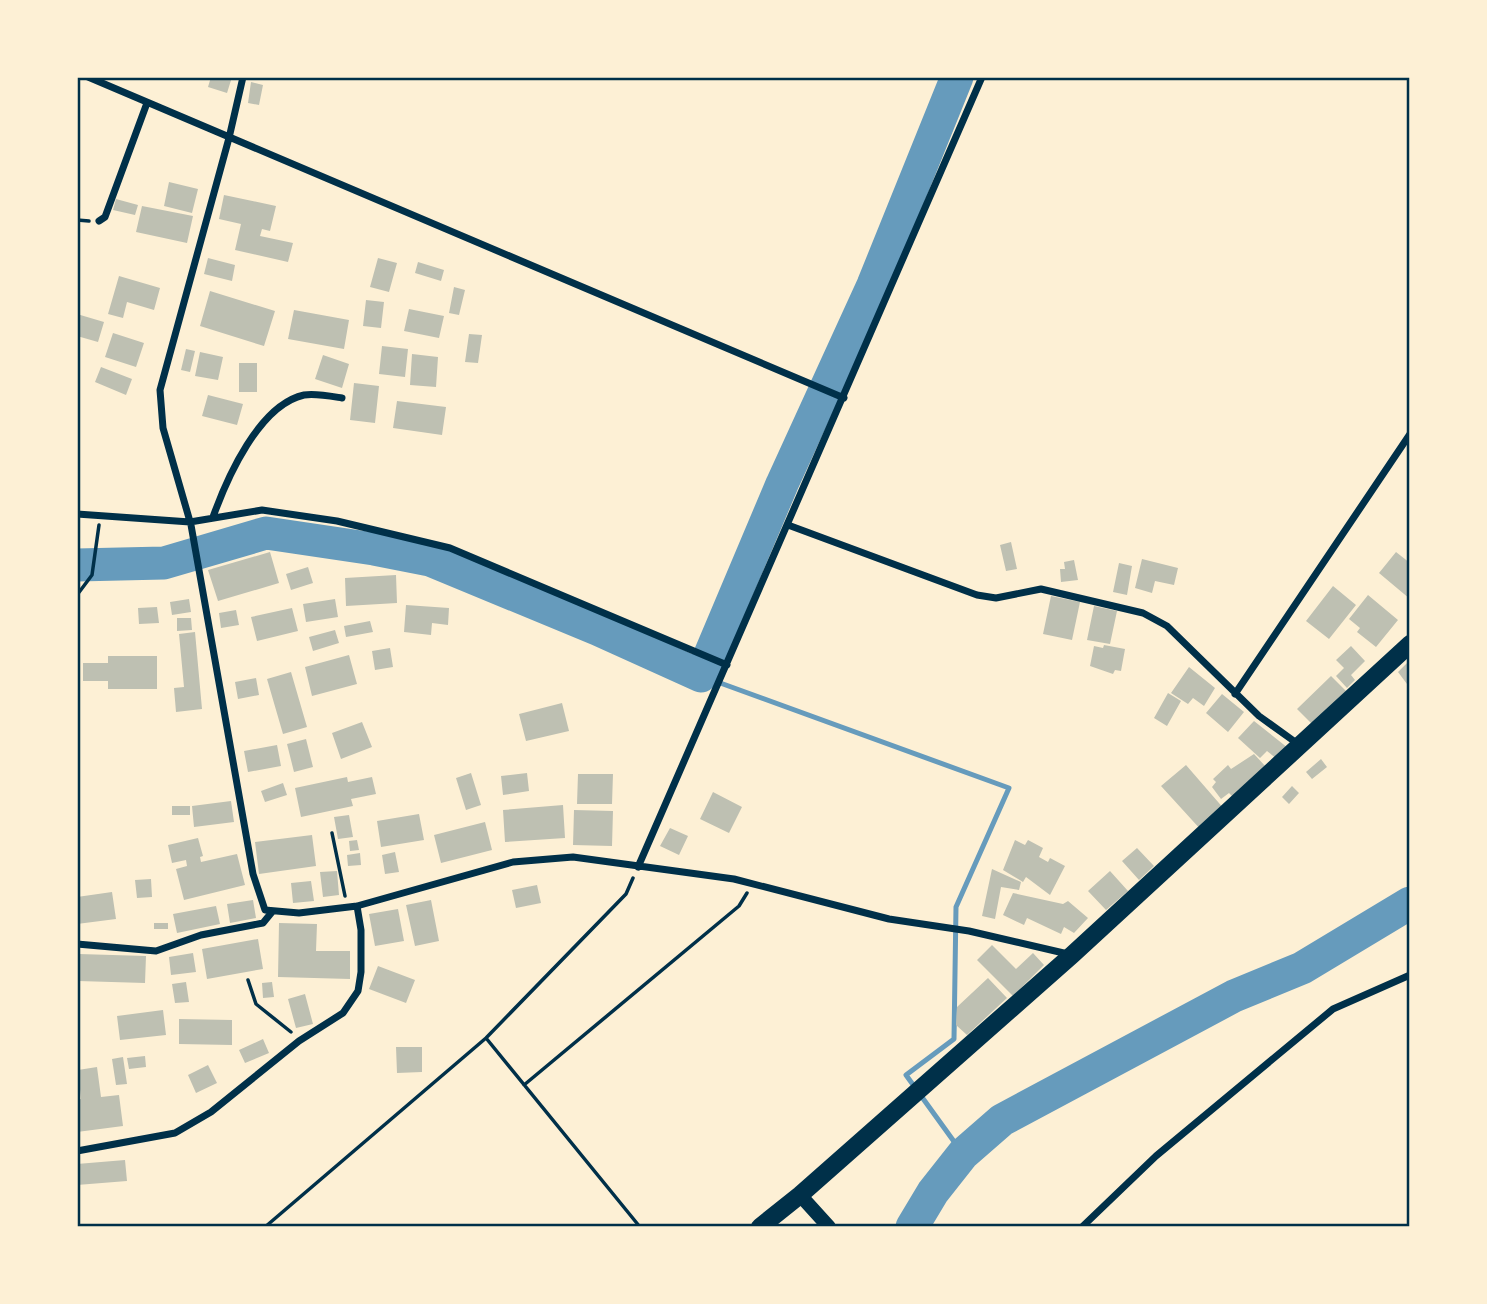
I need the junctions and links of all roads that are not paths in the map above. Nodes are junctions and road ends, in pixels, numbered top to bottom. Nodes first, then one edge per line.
1 (88, 77) edge
2 (243, 77) edge
3 (982, 77) edge
4 (147, 103) junction
5 (229, 138) junction
6 (99, 221) dead end
7 (342, 398) dead end
8 (844, 398) junction
9 (1410, 434) edge
10 (77, 514) edge
11 (213, 517) junction
12 (190, 522) junction
13 (788, 525) junction
14 (1410, 644) edge
15 (727, 665) junction
16 (1235, 694) junction
17 (1302, 747) junction
18 (638, 867) junction
19 (357, 906) junction
20 (272, 912) junction
21 (77, 944) edge
22 (1072, 955) junction
23 (1410, 975) edge
24 (77, 1151) edge
25 (800, 1195) junction
26 (760, 1227) edge
27 (830, 1227) edge
28 (1082, 1227) edge

1 - 4 street
2 - 5 street
3 - 8 street
4 - 5 street
4 - 6 street
5 - 8 street
5 - 12 street
7 - 11 street
8 - 13 street
9 - 16 street
10 - 12 street
11 - 12 street
11 - 15 street
12 - 20 street
13 - 15 street
13 - 16 street
14 - 17 highway
15 - 18 street
16 - 17 street
17 - 22 highway
18 - 19 street
18 - 22 street
19 - 20 street
19 - 24 street
20 - 21 street
22 - 25 highway
23 - 28 street
25 - 26 highway
25 - 27 main road

